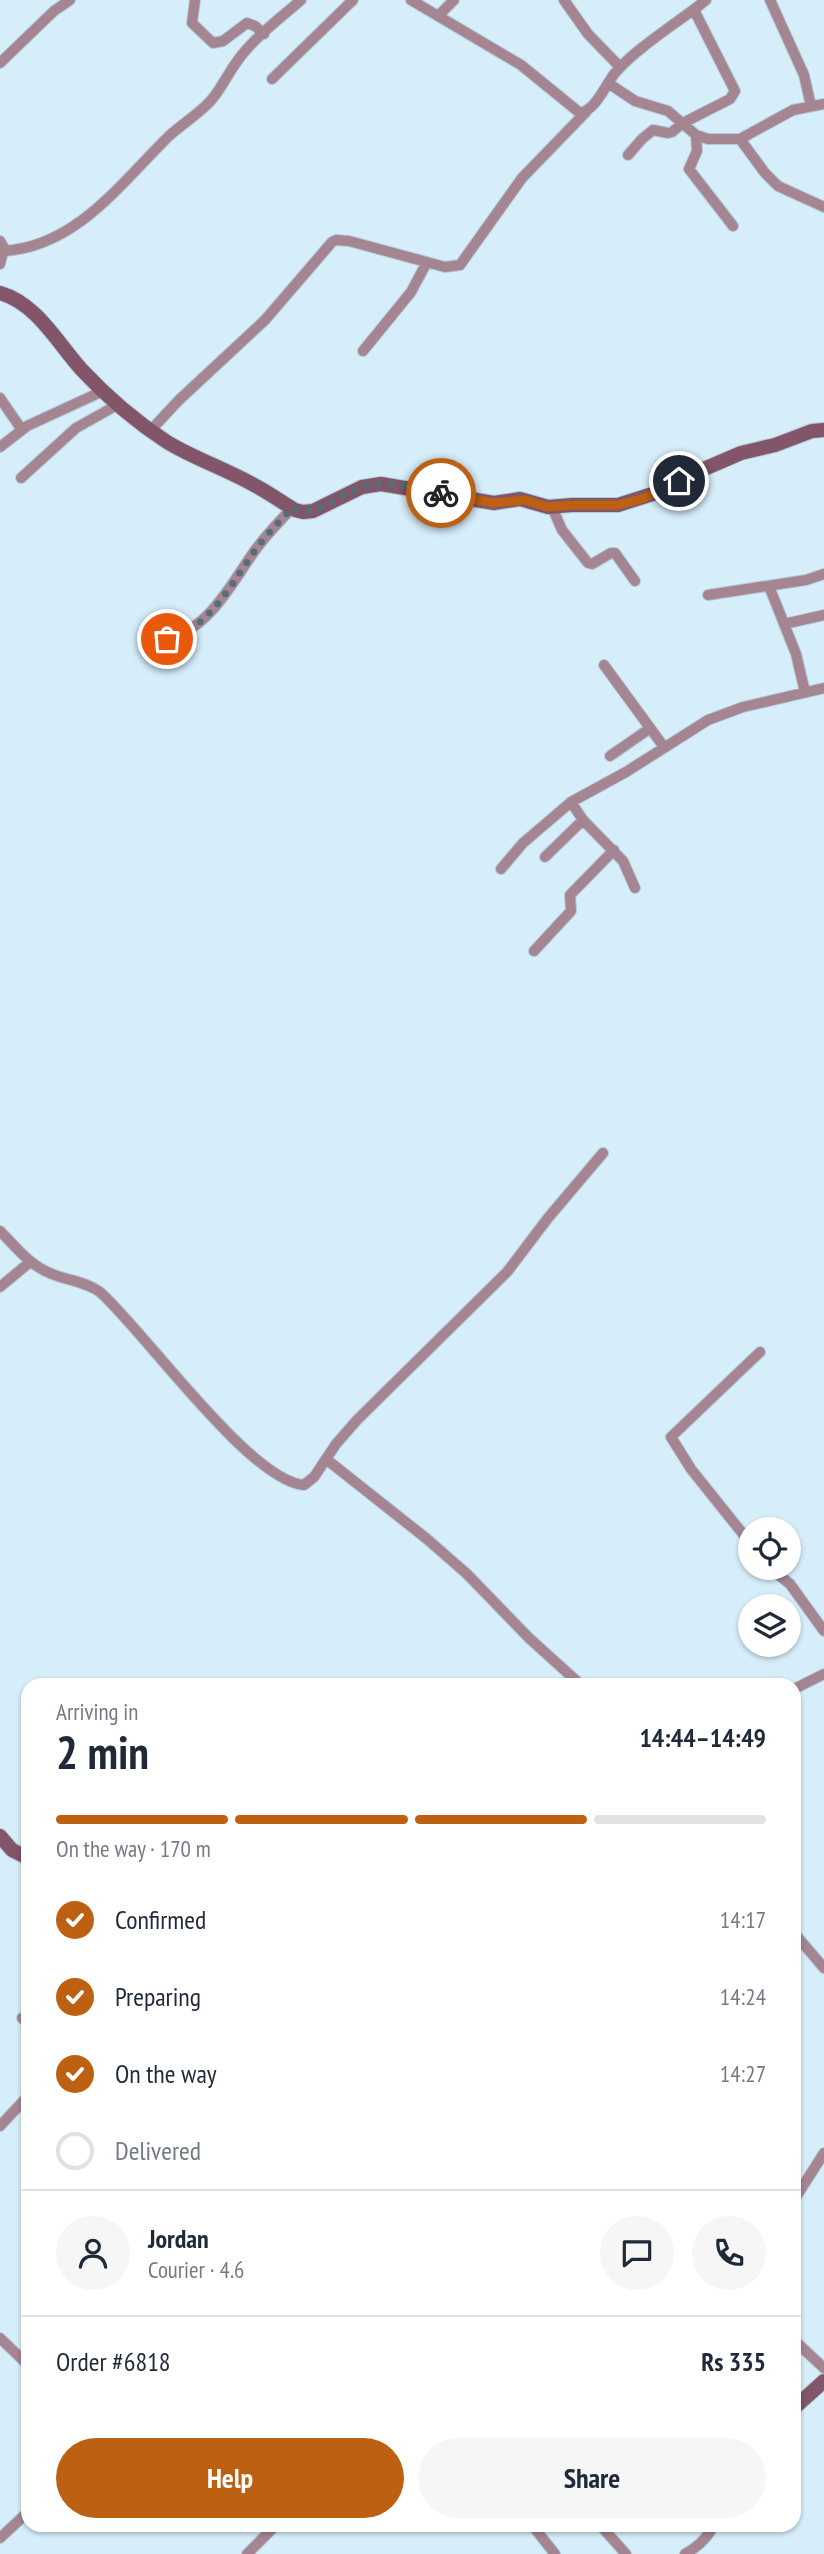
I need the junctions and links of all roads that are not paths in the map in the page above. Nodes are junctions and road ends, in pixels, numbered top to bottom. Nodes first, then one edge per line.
1 (70, 0) edge
2 (195, 0) edge
3 (301, 0) edge
4 (353, 0) edge
5 (411, 0) edge
6 (454, 0) edge
7 (564, 0) edge
8 (706, 0) edge
9 (770, 0) edge
10 (694, 10) junction
11 (438, 16) junction
12 (264, 34) junction
13 (0, 63) edge
14 (620, 68) junction
15 (272, 79) dead end
16 (608, 83) junction
17 (824, 104) edge
18 (811, 106) junction
19 (586, 112) junction
20 (682, 123) junction
21 (696, 135) junction
22 (740, 139) junction
23 (628, 155) dead end
24 (824, 207) edge
25 (733, 226) dead end
26 (2, 246) edge
27 (427, 262) junction
28 (0, 264) edge
29 (0, 293) edge
30 (363, 351) dead end
31 (103, 391) junction
32 (0, 398) edge
33 (117, 405) junction
34 (22, 429) junction
35 (151, 430) junction
36 (824, 430) edge
37 (0, 447) edge
38 (21, 478) dead end
39 (552, 507) junction
40 (292, 508) junction
41 (824, 574) edge
42 (635, 581) dead end
43 (769, 586) junction
44 (708, 594) dead end
45 (824, 615) edge
46 (784, 624) junction
47 (167, 639) dead end
48 (604, 665) dead end
49 (824, 688) edge
50 (805, 692) junction
51 (649, 729) junction
52 (664, 747) junction
53 (610, 756) dead end
54 (571, 802) junction
55 (583, 820) junction
56 (614, 850) junction
57 (545, 857) dead end
58 (501, 869) dead end
59 (635, 888) dead end
60 (534, 951) dead end
61 (603, 1153) dead end
62 (0, 1231) edge
63 (30, 1262) junction
64 (0, 1287) edge
65 (760, 1352) dead end
66 (326, 1459) junction
67 (738, 1528) edge
68 (785, 1580) edge
69 (824, 1630) edge
70 (824, 1674) edge
71 (573, 1678) edge
72 (801, 1686) edge
73 (0, 1836) edge
74 (21, 1854) edge
75 (801, 1941) edge
76 (824, 1968) edge
77 (21, 2104) edge
78 (0, 2126) edge
79 (824, 2153) edge
80 (801, 2189) edge
81 (0, 2338) edge
82 (801, 2347) edge
83 (21, 2358) edge
84 (824, 2368) edge
85 (824, 2381) edge
86 (801, 2402) edge
87 (21, 2518) edge
88 (269, 2532) edge
89 (538, 2532) edge
90 (606, 2532) edge
91 (710, 2532) edge
92 (0, 2538) edge
93 (247, 2554) edge
94 (555, 2554) edge
95 (626, 2554) edge
96 (685, 2554) edge

1 - 13 street
2 - 12 street
3 - 12 street
4 - 15 street
5 - 11 street
6 - 11 street
7 - 14 street
8 - 10 street
9 - 18 street
10 - 14 street
10 - 20 street
11 - 19 street
12 - 26 street
14 - 16 street
16 - 19 street
16 - 20 street
17 - 18 street
18 - 22 street
19 - 27 street
20 - 21 street
20 - 23 street
21 - 22 street
21 - 25 street
22 - 24 street
26 - 28 street
27 - 30 street
27 - 35 street
29 - 31 street
31 - 33 street
31 - 34 street
32 - 34 street
33 - 35 street
33 - 38 street
34 - 37 street
35 - 40 street
36 - 39 street
39 - 40 street
39 - 42 street
40 - 47 street
41 - 43 street
43 - 44 street
43 - 46 street
45 - 46 street
46 - 50 street
48 - 51 street
49 - 50 street
50 - 52 street
51 - 52 street
51 - 53 street
52 - 54 street
54 - 55 street
54 - 58 street
55 - 56 street
55 - 57 street
56 - 59 street
56 - 60 street
61 - 66 street
62 - 63 street
63 - 64 street
63 - 66 street
65 - 67 street
66 - 71 street
68 - 69 street
70 - 72 street
73 - 74 street
75 - 76 street
77 - 78 street
79 - 80 street
81 - 83 street
82 - 84 street
85 - 86 street
87 - 92 street
88 - 93 street
89 - 94 street
90 - 95 street
91 - 96 street

